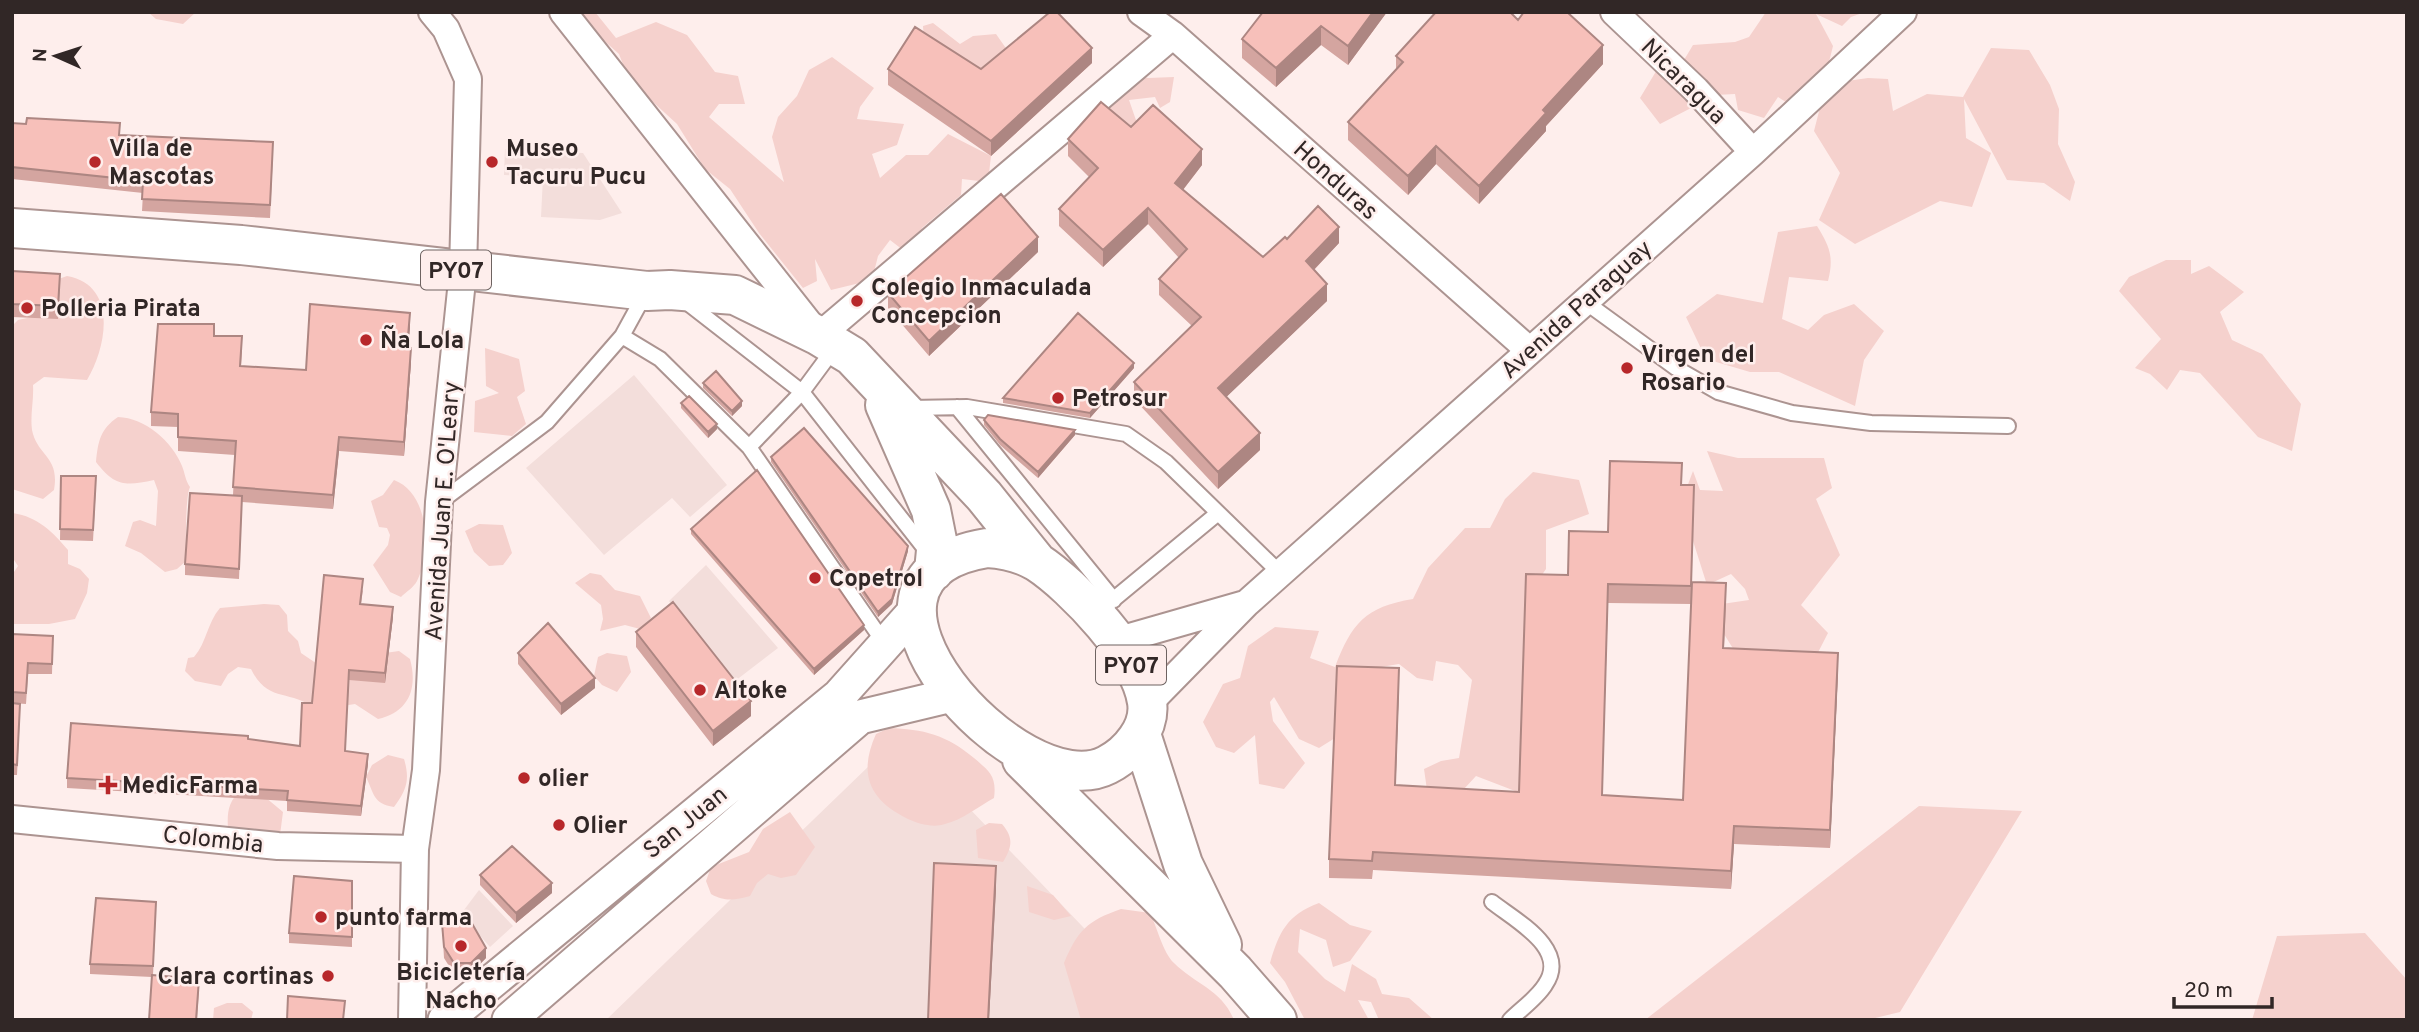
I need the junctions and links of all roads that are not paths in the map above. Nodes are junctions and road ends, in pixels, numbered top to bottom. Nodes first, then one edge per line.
1 (432, 12) edge
2 (562, 12) edge
3 (1141, 12) edge
4 (1614, 12) edge
5 (1903, 12) edge
6 (1173, 34) junction
7 (1753, 152) junction
8 (12, 228) edge
9 (463, 271) junction
10 (658, 290) junction
11 (1584, 301) junction
12 (622, 336) junction
13 (827, 341) junction
14 (1529, 350) junction
15 (802, 392) junction
16 (887, 394) junction
17 (957, 407) junction
18 (2008, 426) dead end
19 (749, 447) junction
20 (439, 502) junction
21 (1218, 513) junction
22 (1037, 562) junction
23 (934, 566) junction
24 (1280, 573) junction
25 (1247, 603) junction
26 (914, 612) junction
27 (1109, 618) junction
28 (886, 644) junction
29 (956, 695) junction
30 (1144, 719) junction
31 (1008, 746) junction
32 (12, 819) edge
33 (415, 849) junction
34 (1492, 902) dead end
35 (1235, 972) junction
36 (412, 1020) edge
37 (445, 1020) edge
38 (509, 1020) edge
39 (1277, 1020) edge
40 (1510, 1020) edge

1 - 9 street, Avenida Juan E. O'Leary
2 - 13 street
3 - 6 street, Honduras
4 - 7 street, Nicaragua
5 - 7 street, Avenida Paraguay
6 - 13 street
6 - 14 street, Honduras
7 - 11 street, Avenida Paraguay
8 - 9 highway, PY07
9 - 10 highway, PY07
9 - 20 street, Avenida Juan E. O'Leary
10 - 12 lane
10 - 13 highway, PY07
10 - 15 lane
11 - 14 street, Avenida Paraguay
11 - 18 lane
12 - 19 lane
12 - 20 lane
13 - 15 lane
13 - 16 highway, PY07
14 - 24 street, Avenida Paraguay
15 - 19 lane
15 - 23 lane
16 - 17 lane
16 - 22 highway, PY07
16 - 23 highway, PY07
17 - 21 lane
17 - 27 lane
19 - 28 lane
20 - 33 street, Avenida Juan E. O'Leary
21 - 24 lane
21 - 27 lane
22 - 23 highway, PY07
22 - 27 highway, PY07
23 - 26 highway, PY07
24 - 25 street, Avenida Paraguay
25 - 27 street
25 - 30 street, Avenida Paraguay
26 - 28 street, San Juan
26 - 29 highway, PY07
27 - 30 highway, PY07
28 - 37 street, San Juan
29 - 31 highway, PY07
29 - 38 street, San Juan
30 - 31 highway, PY07
30 - 35 highway, PY07
31 - 35 highway, PY07
32 - 33 street, Colombia
33 - 36 street, Avenida Juan E. O'Leary
34 - 40 lane
35 - 39 highway, PY07

